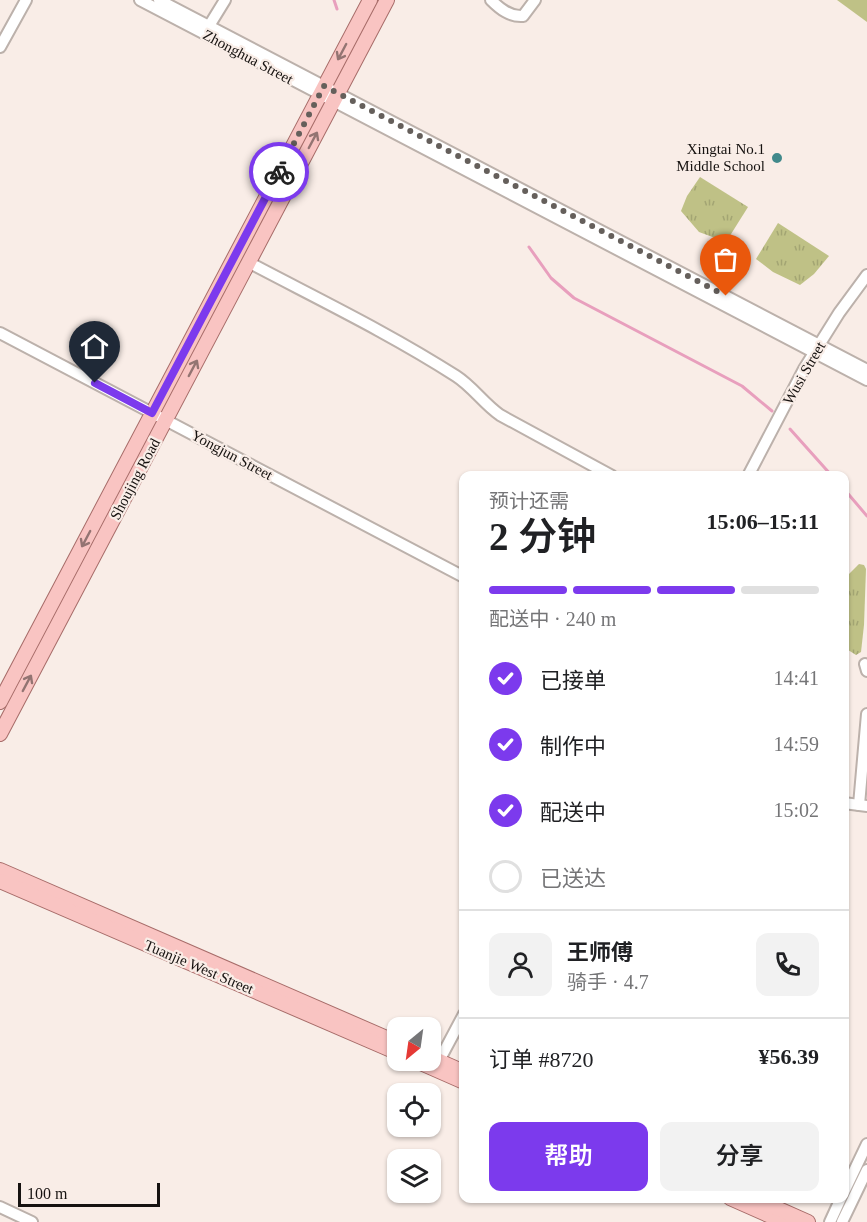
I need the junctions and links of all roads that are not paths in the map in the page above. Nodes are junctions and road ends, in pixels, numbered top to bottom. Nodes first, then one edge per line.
1 (26, 0) edge
2 (140, 0) edge
3 (159, 0) edge
4 (225, 0) edge
5 (370, 0) edge
6 (387, 0) edge
7 (491, 0) edge
8 (535, 0) edge
9 (209, 26) junction
10 (0, 46) edge
11 (322, 90) junction
12 (335, 97) junction
13 (248, 262) junction
14 (867, 275) edge
15 (0, 333) edge
16 (817, 349) junction
17 (867, 370) edge
18 (867, 380) edge
19 (152, 413) junction
20 (165, 420) junction
21 (603, 471) edge
22 (751, 471) edge
23 (459, 574) edge
24 (0, 702) edge
25 (867, 714) edge
26 (0, 734) edge
27 (863, 805) edge
28 (0, 870) edge
29 (0, 881) edge
30 (459, 1022) edge
31 (387, 1038) edge
32 (387, 1048) edge
33 (441, 1050) edge
34 (441, 1062) edge
35 (459, 1070) edge
36 (439, 1071) edge
37 (459, 1080) edge
38 (867, 1144) edge
39 (867, 1170) edge
40 (849, 1182) edge
41 (741, 1203) edge
42 (765, 1203) edge
43 (840, 1203) edge
44 (0, 1207) edge
45 (32, 1222) edge
46 (784, 1222) edge
47 (808, 1222) edge
48 (830, 1222) edge
49 (842, 1222) edge

1 - 10 street
2 - 11 street, Zhonghua Street
3 - 9 street, Zhonghua Street
4 - 9 street
5 -> 11 main road, Shoujing Road
6 - 12 main road, Shoujing Road
7 - 8 street
9 - 11 street, Zhonghua Street
11 - 12 street, Zhonghua Street
11 - 19 main road, Shoujing Road
13 -> 12 main road, Shoujing Road
12 - 16 street, Zhonghua Street
20 -> 13 main road, Shoujing Road
13 - 21 street
14 - 16 street, Wusi Street
15 - 19 street, Yongjun Street
16 - 17 street, Zhonghua Street
16 - 18 street, Zhonghua Street
16 - 22 street, Wusi Street
19 - 20 street, Yongjun Street
19 -> 24 main road, Shoujing Road
20 - 23 street, Yongjun Street
26 -> 20 main road, Shoujing Road
25 - 27 street
28 - 31 main road, Tuanjie West Street
29 - 32 main road, Tuanjie West Street
30 - 33 street
34 - 35 main road
36 - 37 main road
38 - 40 street
39 - 49 street
41 - 46 main road
42 - 47 main road
43 - 48 street
44 - 45 street

